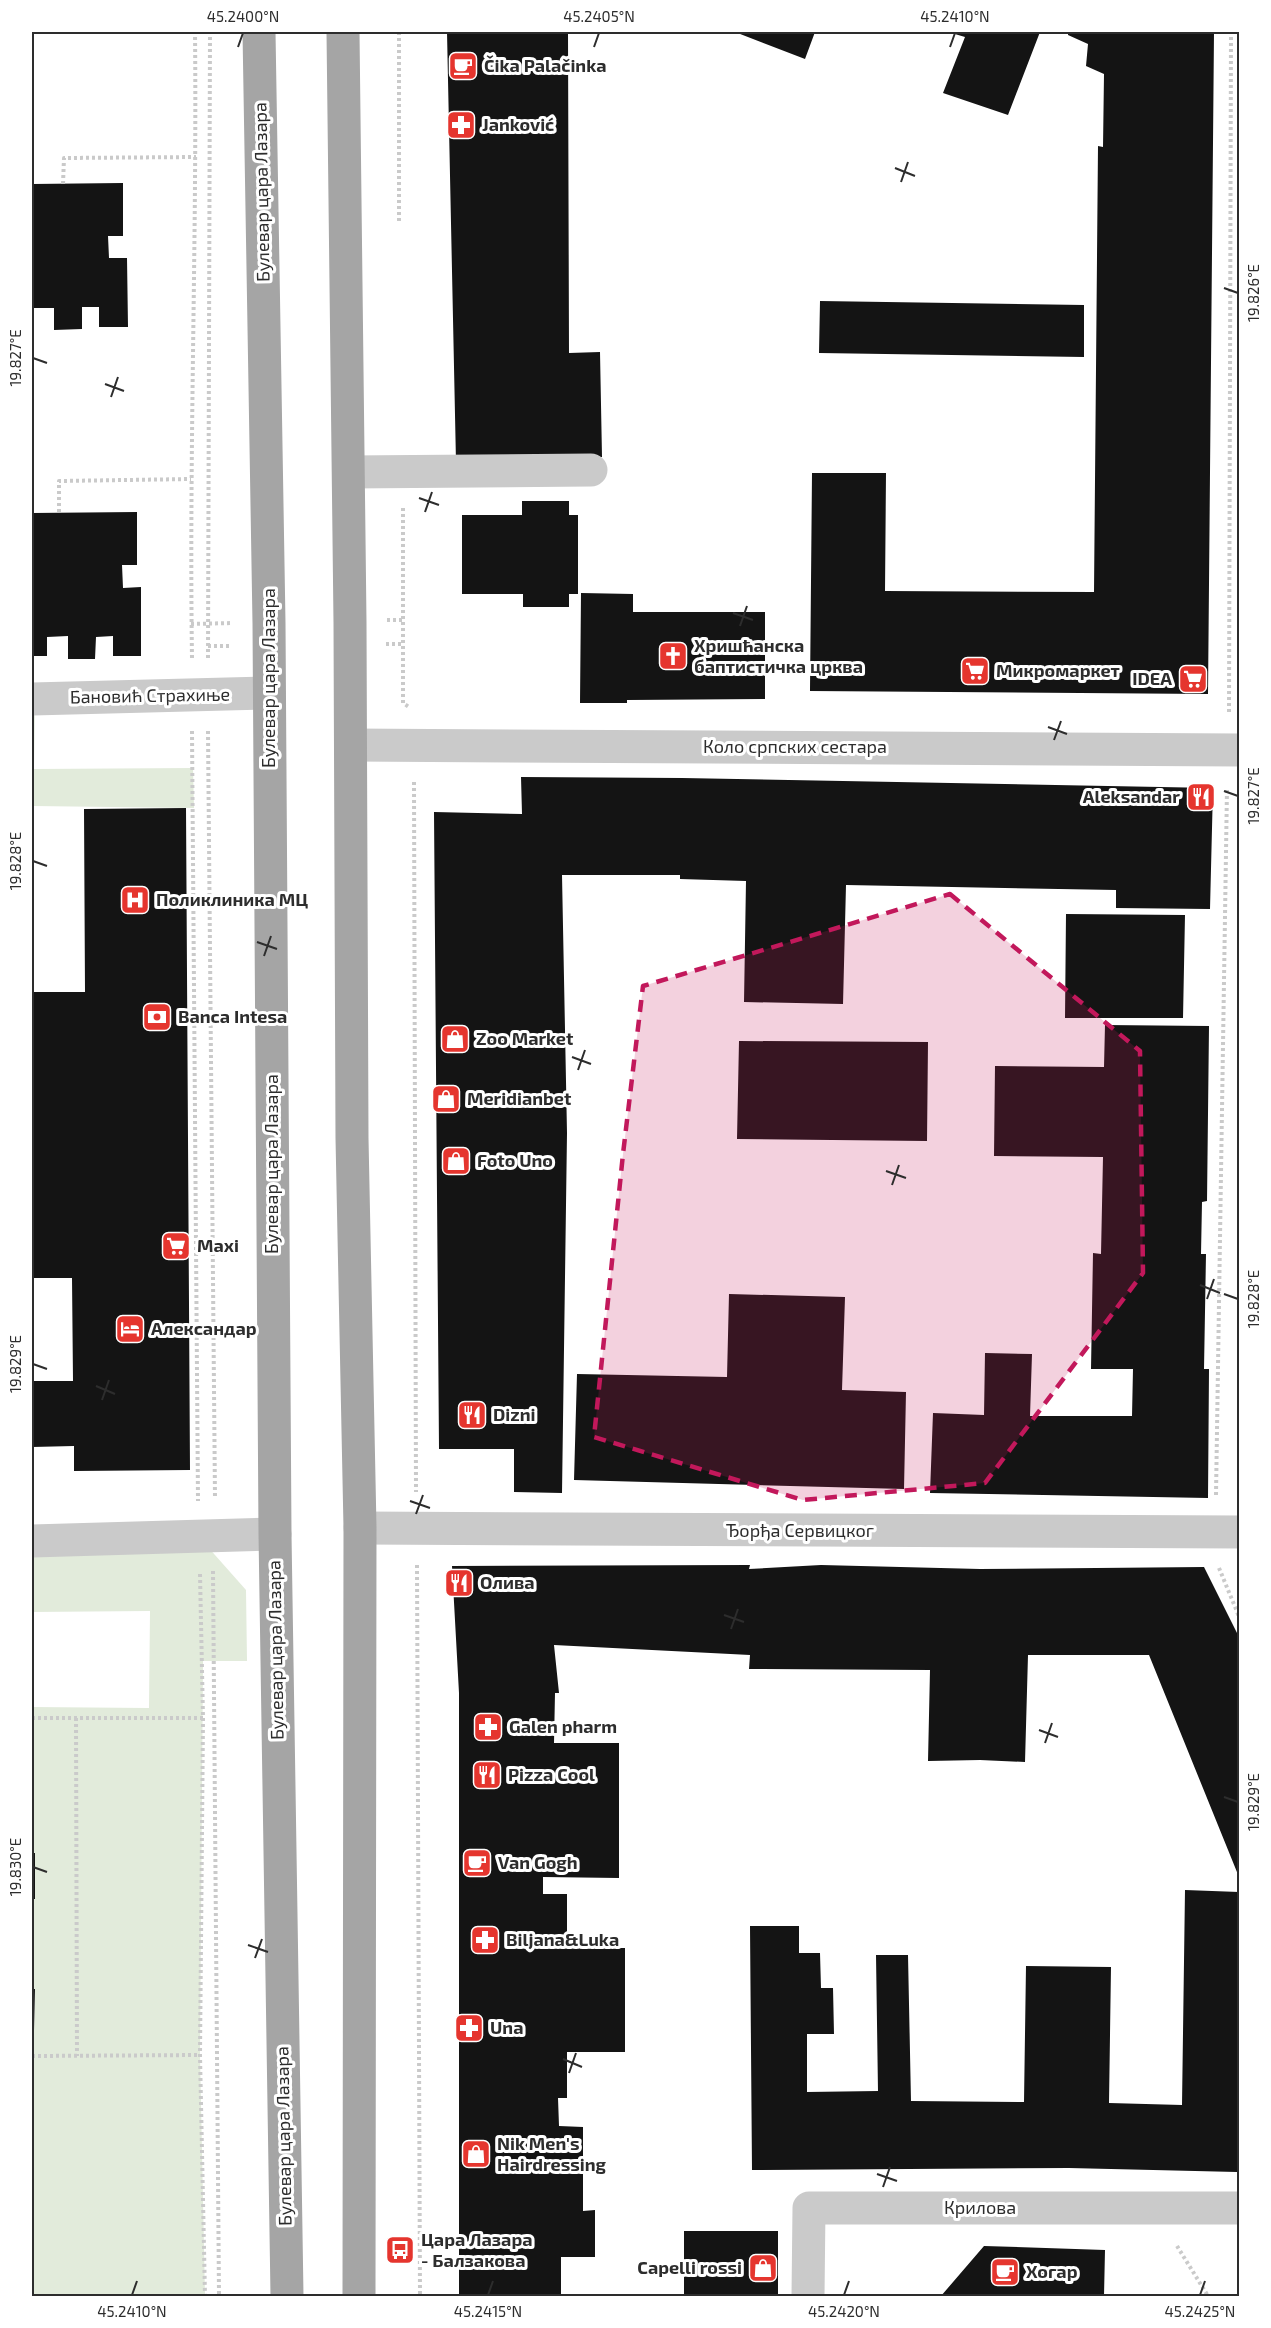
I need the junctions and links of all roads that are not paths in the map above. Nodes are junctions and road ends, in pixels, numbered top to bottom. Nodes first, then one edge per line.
1 (259, 32) edge
2 (343, 32) edge
3 (591, 470) dead end
4 (349, 472) junction
5 (269, 693) junction
6 (32, 699) edge
7 (351, 745) junction
8 (1233, 750) edge
9 (360, 1528) junction
10 (1229, 1532) edge
11 (275, 1534) junction
12 (32, 1541) edge
13 (1239, 2208) edge
14 (287, 2296) edge
15 (359, 2296) edge
16 (808, 2296) edge

1 - 5 main road, Булевар цара Лазара
2 - 4 main road
3 - 4 street
4 - 7 main road
5 - 6 street, Бановић Страхиње
5 - 11 main road, Булевар цара Лазара
7 - 8 street, Коло српских сестара
7 - 9 main road
9 - 10 street, Ђорђа Сервицког
9 - 15 main road
11 - 12 street
11 - 14 main road, Булевар цара Лазара
13 - 16 street, Крилова

